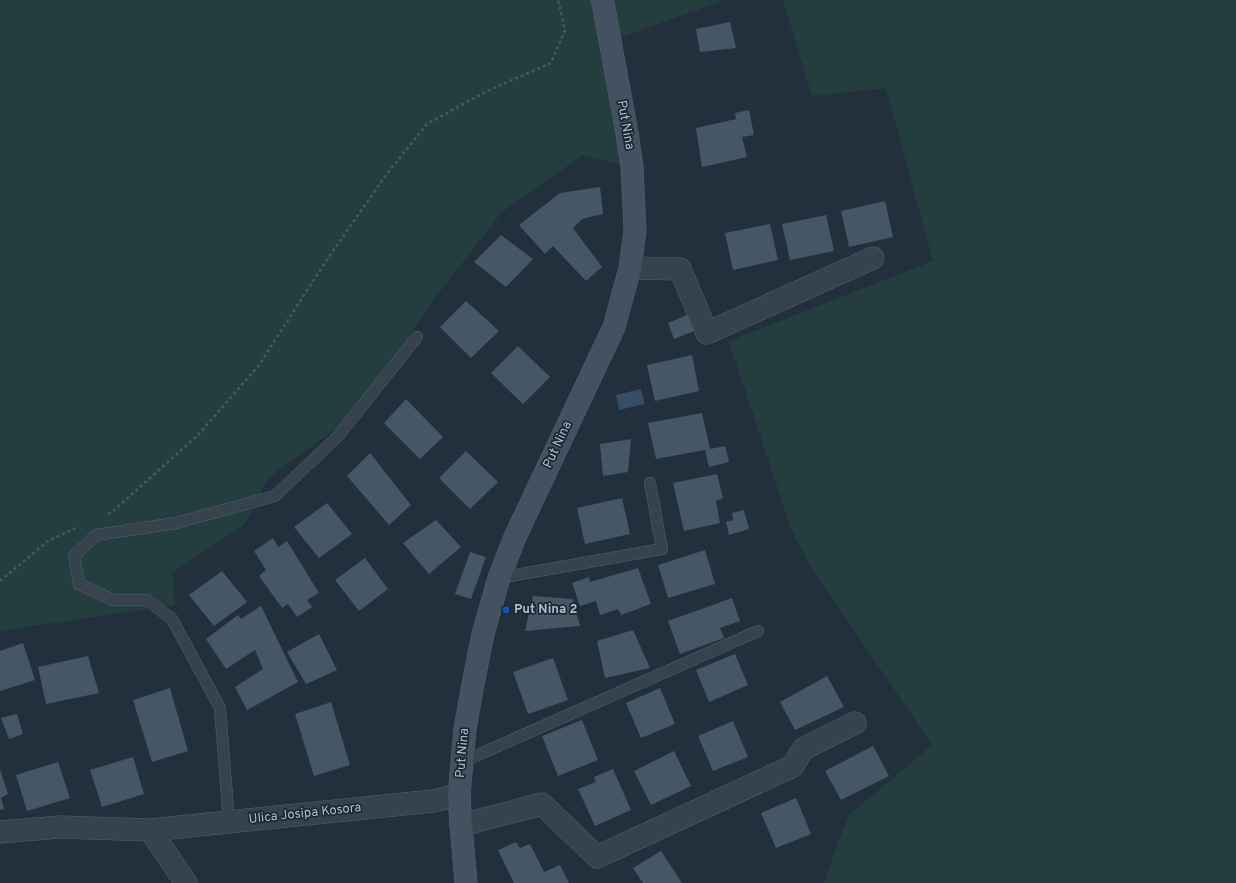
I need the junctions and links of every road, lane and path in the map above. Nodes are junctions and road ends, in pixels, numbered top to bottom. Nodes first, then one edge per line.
1 (558, 0) edge
2 (603, 3) edge
3 (873, 258) dead end
4 (630, 268) junction
5 (417, 337) dead end
6 (650, 483) dead end
7 (106, 515) dead end
8 (80, 526) dead end
9 (499, 578) junction
10 (0, 581) edge
11 (758, 631) dead end
12 (855, 723) dead end
13 (462, 762) junction
14 (460, 795) junction
15 (229, 822) junction
16 (461, 825) junction
17 (150, 830) junction
18 (0, 832) edge
19 (186, 883) edge
20 (466, 883) edge

1 - 7 path
2 - 4 main road, Put Nina
3 - 4 street
4 - 9 main road, Put Nina
5 - 15 lane
6 - 9 lane
8 - 10 path
9 - 13 main road, Put Nina
11 - 13 lane
12 - 16 street
13 - 14 main road, Put Nina
14 - 15 street, Ulica Josipa Kosora
14 - 16 main road, Put Nina
15 - 17 street, Ulica Josipa Kosora
16 - 20 main road, Put Nina
17 - 18 street, Ulica Josipa Kosora
17 - 19 street

